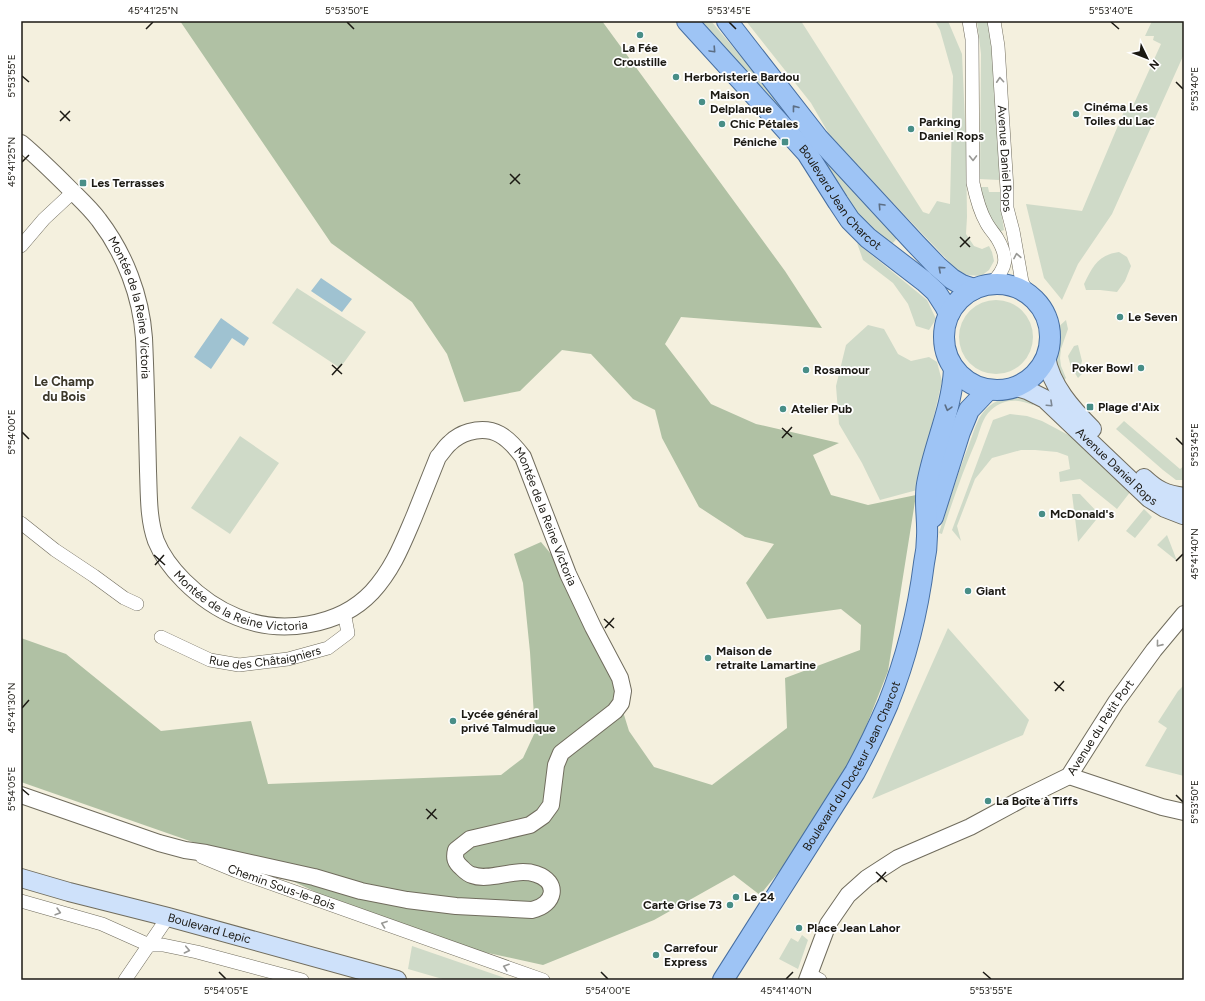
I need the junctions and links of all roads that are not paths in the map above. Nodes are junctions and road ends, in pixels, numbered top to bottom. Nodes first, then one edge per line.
1 (687, 21) edge
2 (727, 21) edge
3 (969, 21) edge
4 (994, 21) edge
5 (21, 144) edge
6 (73, 192) junction
7 (21, 246) edge
8 (983, 287) junction
9 (1028, 294) junction
10 (949, 314) junction
11 (1046, 358) junction
12 (954, 369) junction
13 (1016, 387) junction
14 (988, 390) junction
15 (1184, 497) edge
16 (1184, 513) edge
17 (21, 523) edge
18 (928, 535) junction
19 (137, 604) dead end
20 (344, 612) junction
21 (1184, 614) edge
22 (161, 637) dead end
23 (1069, 776) junction
24 (21, 795) edge
25 (1184, 812) edge
26 (185, 850) junction
27 (21, 878) edge
28 (21, 901) edge
29 (168, 917) junction
30 (149, 945) junction
31 (812, 978) edge
32 (724, 979) edge
33 (125, 980) edge
34 (302, 980) edge
35 (397, 980) edge
36 (543, 980) edge

1 -> 10 main road, Boulevard Jean Charcot
8 -> 2 main road, Boulevard Jean Charcot
3 -> 8 street
9 -> 4 street, Avenue Daniel Rops
5 - 6 street, Montée de la Reine Victoria
6 - 7 street
6 - 20 street, Montée de la Reine Victoria
8 - 9 main road
8 - 10 main road
9 - 11 main road
10 - 12 main road
11 - 13 main road
11 - 15 main road
12 - 14 main road
12 -> 18 main road, Boulevard du Docteur Jean Charcot
13 - 14 main road
13 -> 16 main road, Avenue Daniel Rops
14 - 18 main road, Boulevard du Docteur Jean Charcot
17 - 19 street
18 - 32 main road, Boulevard du Docteur Jean Charcot
20 - 22 street, Rue des Châtaigniers
20 - 26 street, Montée de la Reine Victoria
21 -> 23 street, Avenue du Petit Port
23 - 25 street
23 - 31 street, Avenue du Petit Port
24 - 26 street, Chemin Sous-le-Bois
36 -> 26 street, Chemin Sous-le-Bois
27 - 29 main road, Boulevard Lepic
28 -> 30 street
29 - 30 street
29 - 35 main road, Boulevard Lepic
30 - 33 street
30 -> 34 street

